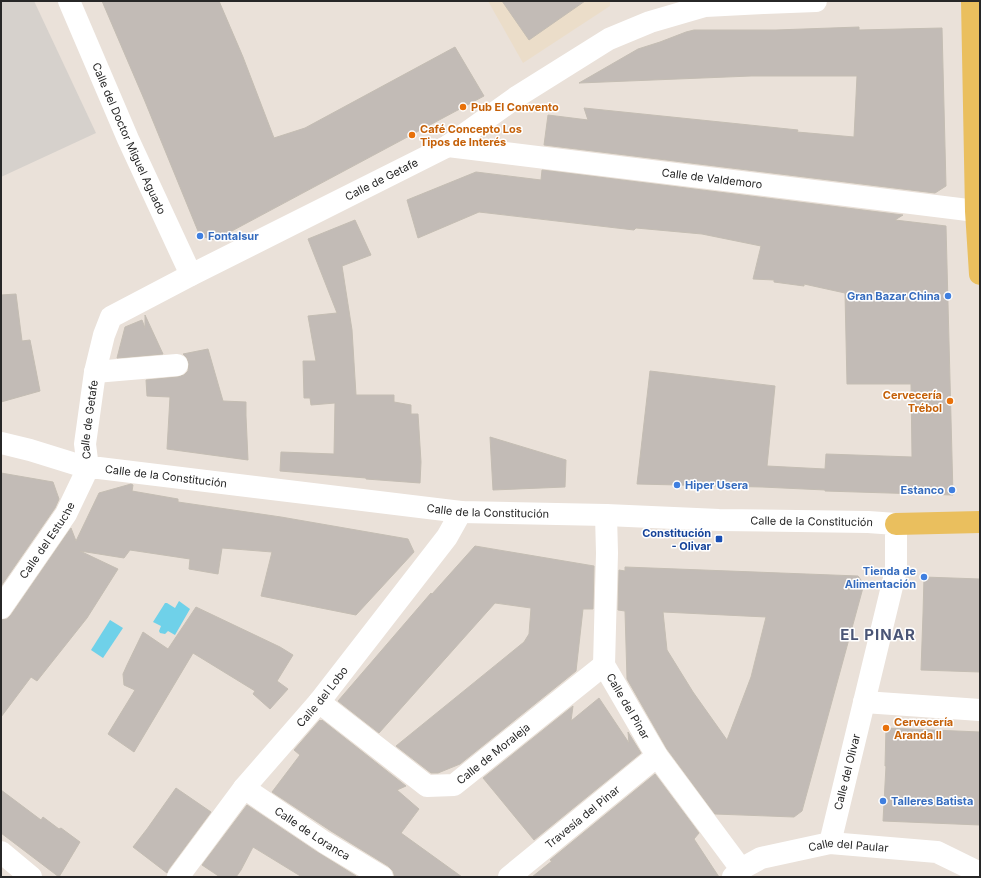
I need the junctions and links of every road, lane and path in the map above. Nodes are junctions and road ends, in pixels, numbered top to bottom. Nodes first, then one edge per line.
1 (69, 1) edge
2 (816, 1) edge
3 (972, 1) edge
4 (448, 146) junction
5 (976, 210) junction
6 (980, 274) edge
7 (191, 275) junction
8 (177, 365) dead end
9 (95, 372) junction
10 (1, 443) edge
11 (88, 468) junction
12 (461, 512) junction
13 (606, 516) junction
14 (980, 522) edge
15 (896, 524) junction
16 (1, 608) edge
17 (604, 665) junction
18 (319, 702) junction
19 (864, 702) junction
20 (980, 710) edge
21 (657, 756) junction
22 (244, 788) junction
23 (830, 843) junction
24 (1, 852) edge
25 (937, 852) junction
26 (980, 859) edge
27 (762, 868) edge
28 (737, 873) edge
29 (980, 873) edge
30 (31, 877) edge
31 (178, 877) edge
32 (382, 877) edge
33 (509, 877) edge

1 - 7 street, Calle del Doctor Miguel Aguado
2 - 4 street, Calle de Getafe
3 - 5 main road
4 - 5 street, Calle de Valdemoro
4 - 7 street, Calle de Getafe
5 - 6 main road
7 - 9 street, Calle de Getafe
8 - 9 street, Calle de Getafe
9 - 11 street, Calle de Getafe
10 - 11 street, Calle de la Constitución
11 - 12 street, Calle de la Constitución
11 - 16 street, Calle del Estuche
12 - 13 street, Calle de la Constitución
12 - 18 street, Calle del Lobo
13 - 15 street, Calle de la Constitución
13 - 17 street, Calle del Pinar
14 - 15 main road, Calle de la Constitución
15 - 19 street, Calle del Olivar
17 - 18 street, Calle de Moraleja
17 - 21 street, Calle del Pinar
18 - 22 street, Calle del Lobo
19 - 20 street
19 - 23 street, Calle del Olivar
21 - 28 street, Calle del Pinar
21 - 33 street, Travesía del Pinar
22 - 31 street, Calle del Lobo
22 - 32 street, Calle de Loranca
23 - 25 street, Calle del Paular
23 - 27 street, Calle del Paular
24 - 30 street
25 - 26 street, Calle del Paular
25 - 29 street, Calle del Paular
27 - 28 street, Calle del Paular

